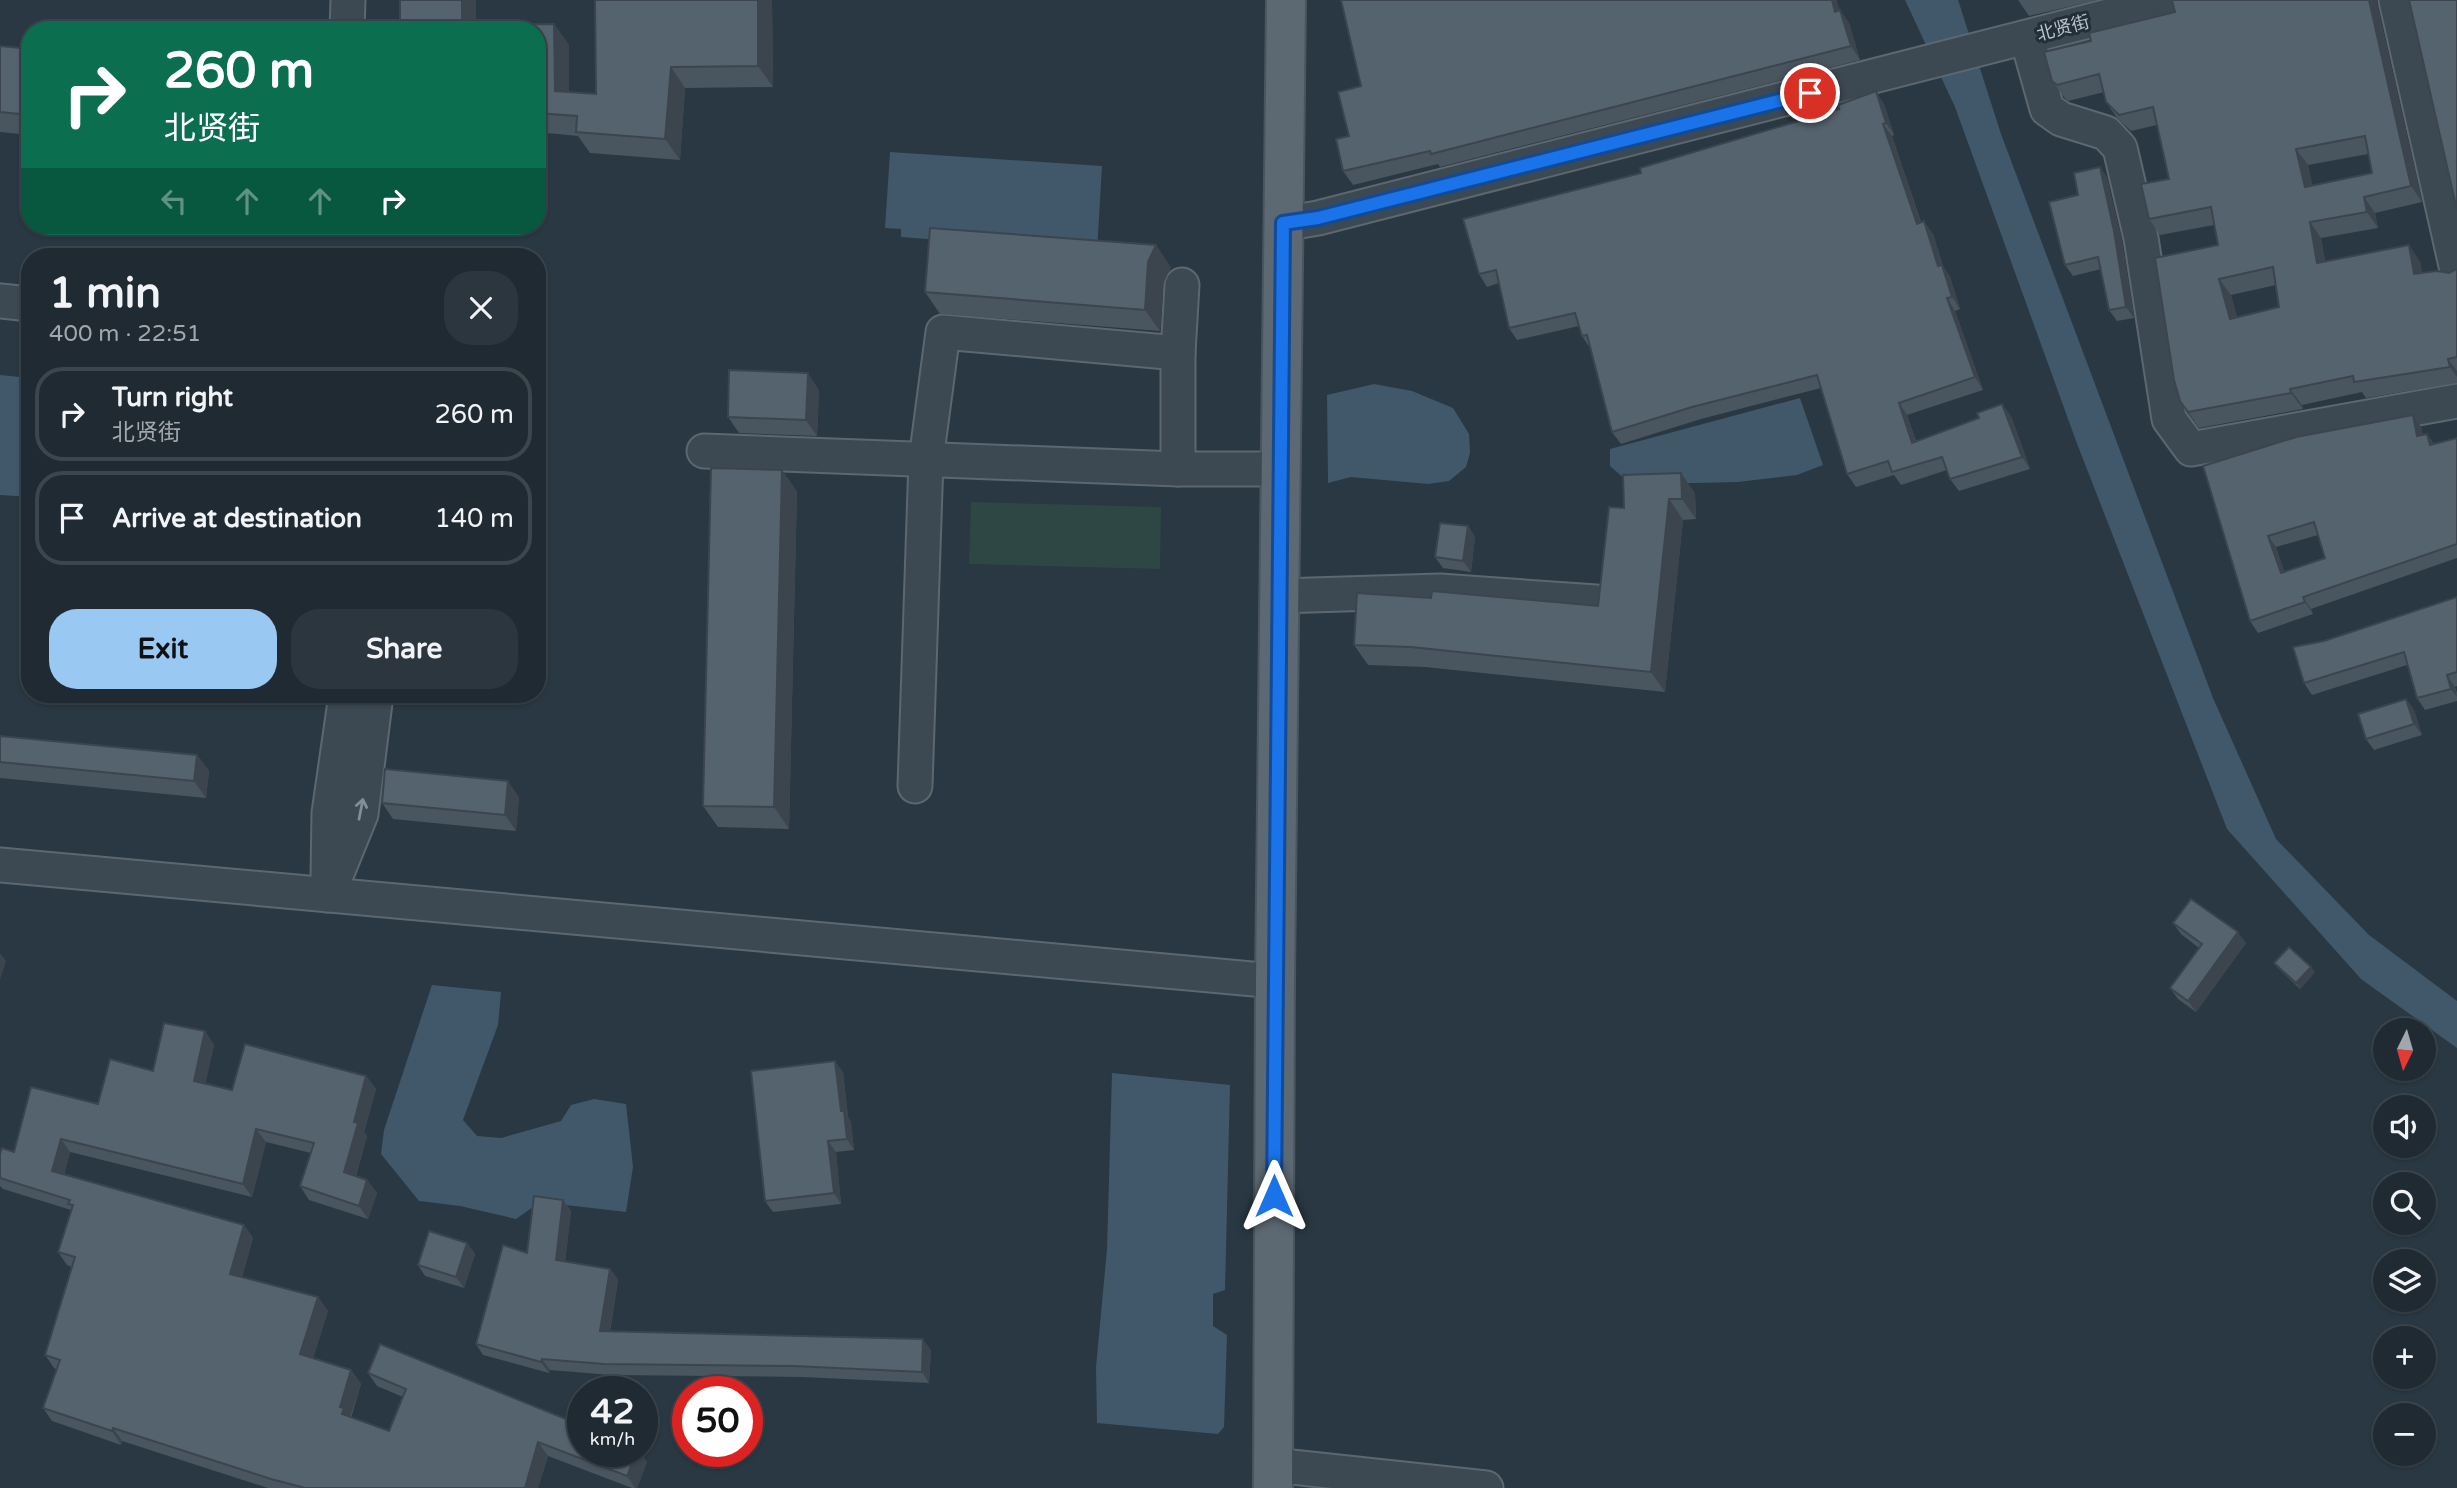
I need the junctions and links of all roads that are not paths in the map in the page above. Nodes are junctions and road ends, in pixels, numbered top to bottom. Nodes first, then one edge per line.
1 (348, 0) edge
2 (1286, 0) edge
3 (2171, 0) edge
4 (2396, 0) edge
5 (347, 21) edge
6 (2011, 42) junction
7 (1283, 223) junction
8 (2457, 270) edge
9 (1182, 285) dead end
10 (0, 301) edge
11 (21, 303) edge
12 (1178, 353) junction
13 (2457, 401) edge
14 (704, 452) dead end
15 (926, 460) junction
16 (1178, 469) junction
17 (1280, 469) junction
18 (1279, 596) junction
19 (1596, 602) edge
20 (345, 703) edge
21 (375, 703) edge
22 (915, 786) dead end
23 (0, 865) edge
24 (328, 895) junction
25 (1275, 981) junction
26 (1273, 1476) edge
27 (1486, 1488) edge

1 - 5 street
2 - 7 main road
3 - 6 street, 北贤街
4 - 8 street
6 - 7 street, 北贤街
6 - 13 street
7 - 17 main road
9 - 12 street
10 - 11 street
12 - 15 street
12 - 16 street
14 - 15 street
15 - 16 street
15 - 22 street
16 - 17 street
17 - 18 main road
18 - 19 street
18 - 25 main road
20 - 24 street
24 -> 21 street
23 - 24 street
24 - 25 street
25 - 26 main road
26 - 27 street

